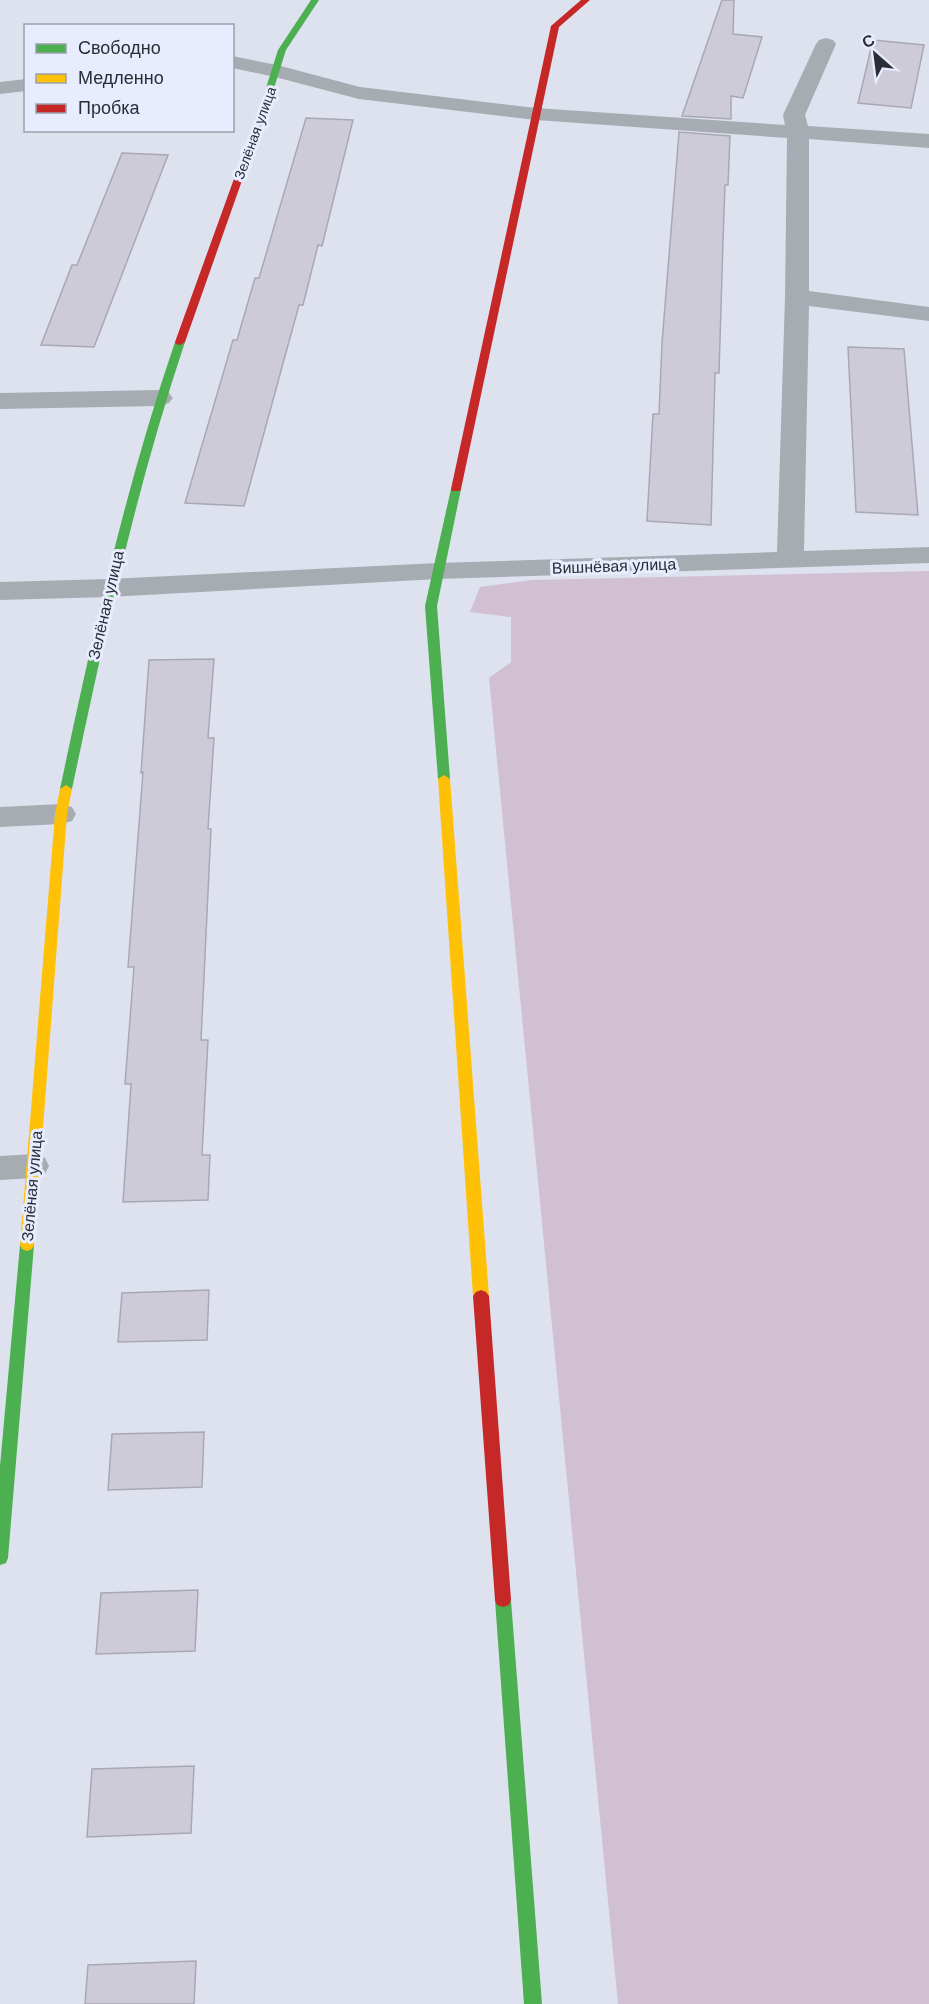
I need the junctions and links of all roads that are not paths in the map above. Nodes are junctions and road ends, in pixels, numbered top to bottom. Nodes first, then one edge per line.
1 (315, 0) edge
2 (586, 0) edge
3 (826, 44) dead end
4 (234, 62) edge
5 (277, 71) junction
6 (24, 85) edge
7 (0, 88) edge
8 (536, 114) junction
9 (798, 132) junction
10 (929, 141) edge
11 (797, 297) junction
12 (929, 314) edge
13 (160, 398) junction
14 (0, 401) edge
15 (929, 555) edge
16 (790, 560) junction
17 (438, 571) junction
18 (108, 588) junction
19 (0, 591) edge
20 (61, 814) junction
21 (0, 817) edge
22 (34, 1166) junction
23 (0, 1168) edge
24 (0, 1558) edge
25 (533, 2004) edge

1 - 5 street, Зелёная улица
2 - 8 street
3 - 9 street
4 - 5 street
5 - 8 street
5 - 13 street, Зелёная улица
6 - 7 street
8 - 9 street
8 - 17 street
9 - 10 street
9 - 11 street
11 - 12 street
11 - 16 street
13 - 14 street
13 - 18 street, Зелёная улица
15 - 16 street, Вишнёвая улица
16 - 17 street, Вишнёвая улица
17 - 18 street, Вишнёвая улица
17 - 25 street
18 - 19 street, Вишнёвая улица
18 - 20 street, Зелёная улица
20 - 21 street
20 - 22 street, Зелёная улица
22 - 23 lane
22 - 24 street, Зелёная улица

